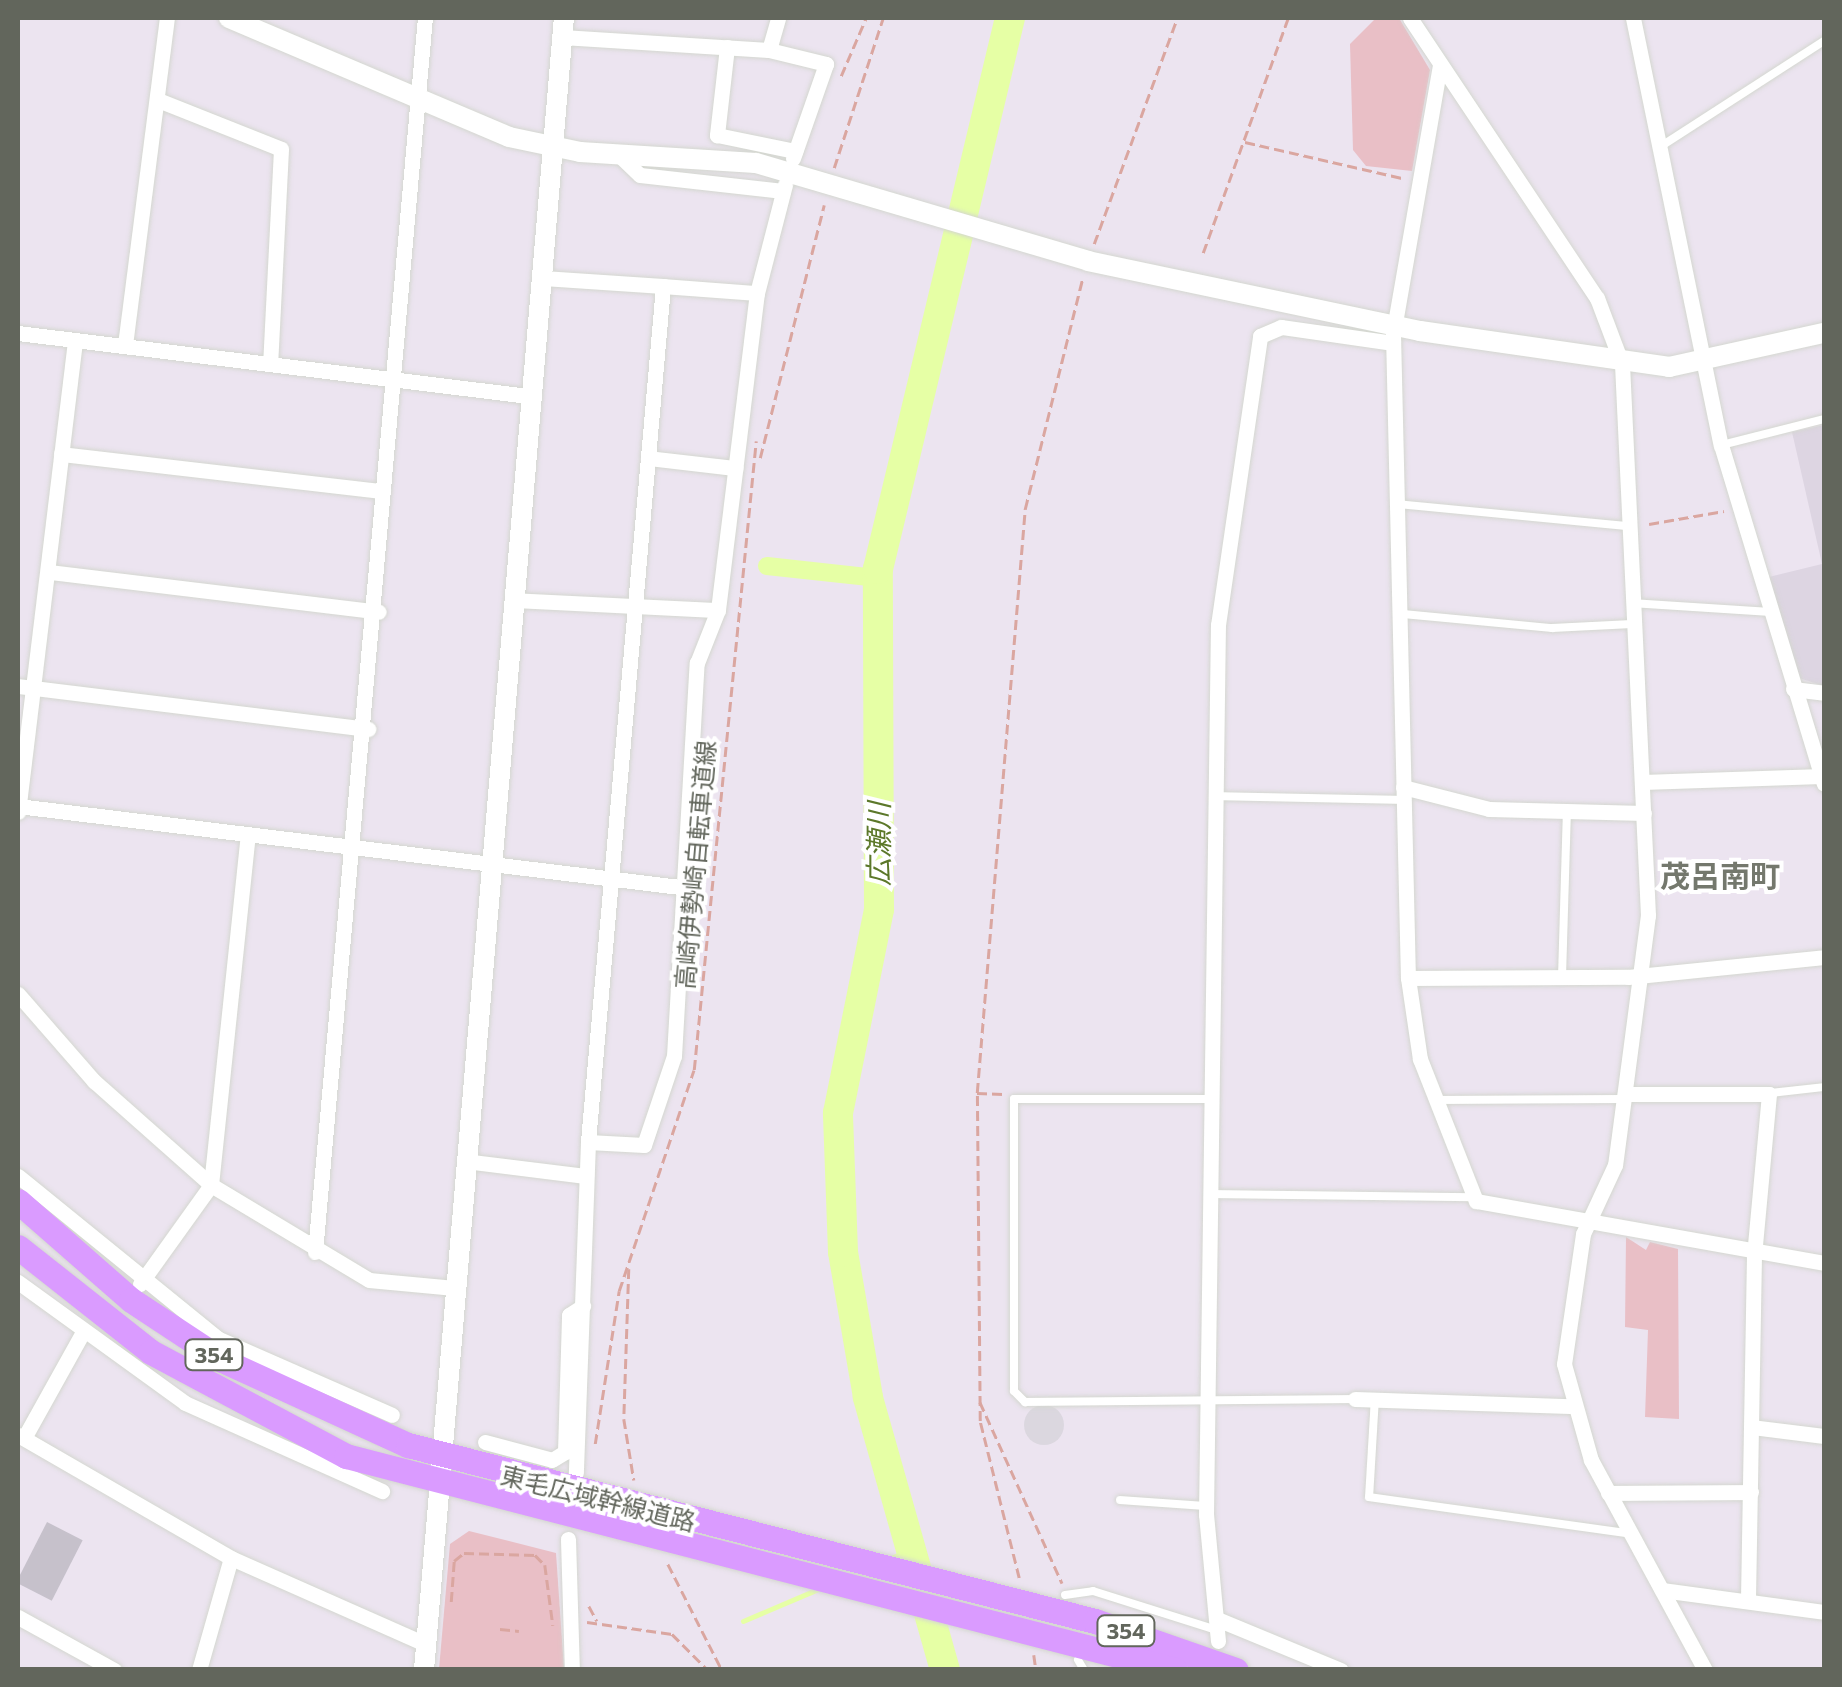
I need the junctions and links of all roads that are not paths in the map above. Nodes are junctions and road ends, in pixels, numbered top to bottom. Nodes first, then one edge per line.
1 (166, 18) edge
2 (229, 18) edge
3 (425, 18) edge
4 (778, 18) edge
5 (1410, 18) edge
6 (1633, 18) edge
7 (270, 24) edge
8 (563, 27) edge
9 (1824, 41) edge
10 (727, 47) junction
11 (769, 50) junction
12 (1440, 65) junction
13 (418, 98) junction
14 (158, 100) junction
15 (1663, 146) junction
16 (553, 147) junction
17 (618, 154) junction
18 (543, 278) junction
19 (663, 286) junction
20 (757, 293) junction
21 (18, 333) edge
22 (1824, 333) edge
23 (1393, 334) junction
24 (74, 340) junction
25 (126, 345) junction
26 (1704, 360) junction
27 (270, 364) junction
28 (1622, 364) junction
29 (395, 379) junction
30 (528, 396) junction
31 (1824, 419) edge
32 (1721, 445) junction
33 (61, 454) junction
34 (648, 458) junction
35 (734, 468) junction
36 (383, 491) junction
37 (1397, 504) junction
38 (1624, 526) junction
39 (50, 572) junction
40 (512, 600) junction
41 (1628, 603) junction
42 (635, 607) junction
43 (718, 610) junction
44 (379, 612) junction
45 (1772, 612) junction
46 (1404, 614) junction
47 (1632, 624) junction
48 (25, 687) edge
49 (1793, 688) junction
50 (1824, 693) edge
51 (368, 729) junction
52 (1823, 780) edge
53 (1642, 782) junction
54 (1403, 793) junction
55 (1214, 796) junction
56 (18, 809) edge
57 (1567, 812) junction
58 (1644, 813) junction
59 (248, 834) junction
60 (358, 848) junction
61 (491, 868) junction
62 (608, 879) junction
63 (680, 887) junction
64 (1824, 956) edge
65 (1640, 975) junction
66 (1562, 977) junction
67 (1408, 978) junction
68 (18, 994) edge
69 (1824, 1087) edge
70 (1769, 1094) junction
71 (1624, 1097) junction
72 (1213, 1099) junction
73 (1434, 1100) junction
74 (588, 1142) junction
75 (464, 1161) junction
76 (18, 1176) edge
77 (586, 1176) junction
78 (211, 1185) junction
79 (1212, 1194) junction
80 (1470, 1197) junction
81 (18, 1201) edge
82 (1591, 1220) junction
83 (21, 1250) edge
84 (316, 1252) junction
85 (1754, 1255) junction
86 (1824, 1263) edge
87 (18, 1282) edge
88 (140, 1284) junction
89 (455, 1288) junction
90 (38, 1298) junction
91 (583, 1306) junction
92 (82, 1334) junction
93 (220, 1349) junction
94 (1374, 1397) junction
95 (1355, 1399) joint
96 (1210, 1402) junction
97 (1570, 1406) junction
98 (392, 1414) dead end
99 (1752, 1427) junction
100 (21, 1436) edge
101 (1824, 1436) edge
102 (485, 1442) dead end
103 (346, 1456) junction
104 (442, 1458) junction
105 (302, 1462) junction
106 (576, 1473) dead end
107 (441, 1486) junction
108 (382, 1492) dead end
109 (1750, 1492) junction
110 (1608, 1493) junction
111 (1120, 1500) dead end
112 (1206, 1506) junction
113 (1632, 1534) junction
114 (568, 1539) dead end
115 (231, 1558) junction
116 (1662, 1590) junction
117 (1066, 1591) road end
118 (1748, 1600) junction
119 (1017, 1606) junction
120 (1824, 1612) edge
121 (18, 1617) edge
122 (1217, 1630) junction
123 (426, 1645) junction
124 (1078, 1660) dead end
125 (114, 1670) edge
126 (199, 1670) edge
127 (424, 1670) edge
128 (572, 1670) edge
129 (1084, 1670) edge
130 (1176, 1670) edge
131 (1236, 1670) edge
132 (1342, 1670) edge
133 (1705, 1670) edge

1 - 14 street
2 - 7 street
3 - 13 street
4 - 11 street
5 - 12 street
6 - 15 street
7 - 13 street
8 - 10 street
8 - 16 street
9 - 15 lane
10 - 11 street
10 - 11 street
12 - 23 street
12 - 28 street
13 - 16 street
13 - 29 street
14 - 25 street
14 - 27 street
15 - 26 street
16 - 17 street
16 - 18 street
17 - 20 street
17 - 23 street
18 - 19 street
18 - 30 street
19 - 20 street
19 - 34 street
20 - 35 street
21 - 24 street
22 - 26 street
23 - 28 street
23 - 37 street
23 - 55 street
24 - 25 street
24 - 33 street
25 - 27 street
26 - 28 street
26 - 32 street
27 - 29 street
28 - 38 street
29 - 30 street
29 - 36 street
30 - 40 street
31 - 32 lane
32 - 45 street
33 - 36 street
33 - 39 street
34 - 35 street
34 - 42 street
35 - 43 street
36 - 44 street
37 - 38 lane
37 - 46 street
38 - 41 street
39 - 44 street
39 - 48 street
40 - 42 street
40 - 61 street
41 - 45 lane
41 - 47 street
42 - 43 street
42 - 62 street
43 - 63 street
44 - 51 street
45 - 49 street
46 - 47 lane
46 - 54 street
47 - 53 street
48 - 51 street
48 - 56 street
49 - 50 street
49 - 52 street
51 - 60 street
52 - 53 street
53 - 58 street
54 - 55 lane
54 - 57 street
54 - 67 street
55 - 72 street
56 - 59 street
57 - 58 street
57 - 66 lane
58 - 65 street
59 - 60 street
59 - 78 street
60 - 61 street
60 - 84 street
61 - 62 street
61 - 75 street
62 - 63 street
62 - 74 street
63 - 74 street
64 - 65 street
65 - 66 street
65 - 71 street
66 - 67 street
67 - 73 street
68 - 78 street
69 - 70 lane
70 - 71 street
70 - 85 street
71 - 73 lane
71 - 82 street
72 - 79 street
72 - 96 lane
73 - 80 street
74 - 77 street
75 - 77 street
75 - 89 street
76 - 88 street
77 - 91 street
78 - 84 street
78 - 88 street
79 - 80 lane
79 - 96 street
80 - 82 street
81 - 93 highway, 東毛広域幹線道路 / 354
82 - 85 street
82 - 97 street
83 - 90 street
83 - 103 highway, 東毛広域幹線道路 / 354
84 - 89 street
85 - 86 street
85 - 99 street
87 - 90 street
88 - 93 street
89 - 104 street
90 - 92 street
91 - 102 street
91 - 106 street
92 - 100 street
92 - 105 street
93 - 98 street
93 - 104 highway, 東毛広域幹線道路 / 354
94 - 95 street
94 - 97 street
94 - 113 lane
95 - 96 lane
96 - 112 street
97 - 110 street
99 - 101 street
99 - 109 street
100 - 115 street
103 - 105 street
103 - 107 highway, 東毛広域幹線道路 / 354
104 - 107 street
104 - 119 highway, 東毛広域幹線道路 / 354
105 - 108 street
107 - 119 highway, 東毛広域幹線道路 / 354
107 - 123 street
109 - 110 street
109 - 118 street
110 - 113 street
111 - 112 lane
112 - 122 street
113 - 116 street
114 - 128 street
115 - 123 street
115 - 126 street
116 - 118 street
116 - 133 street
117 - 122 lane
118 - 120 street
119 - 130 highway, 東毛広域幹線道路 / 354
119 - 131 highway, 東毛広域幹線道路 / 354
121 - 125 street
122 - 132 street
123 - 127 street
124 - 129 lane

